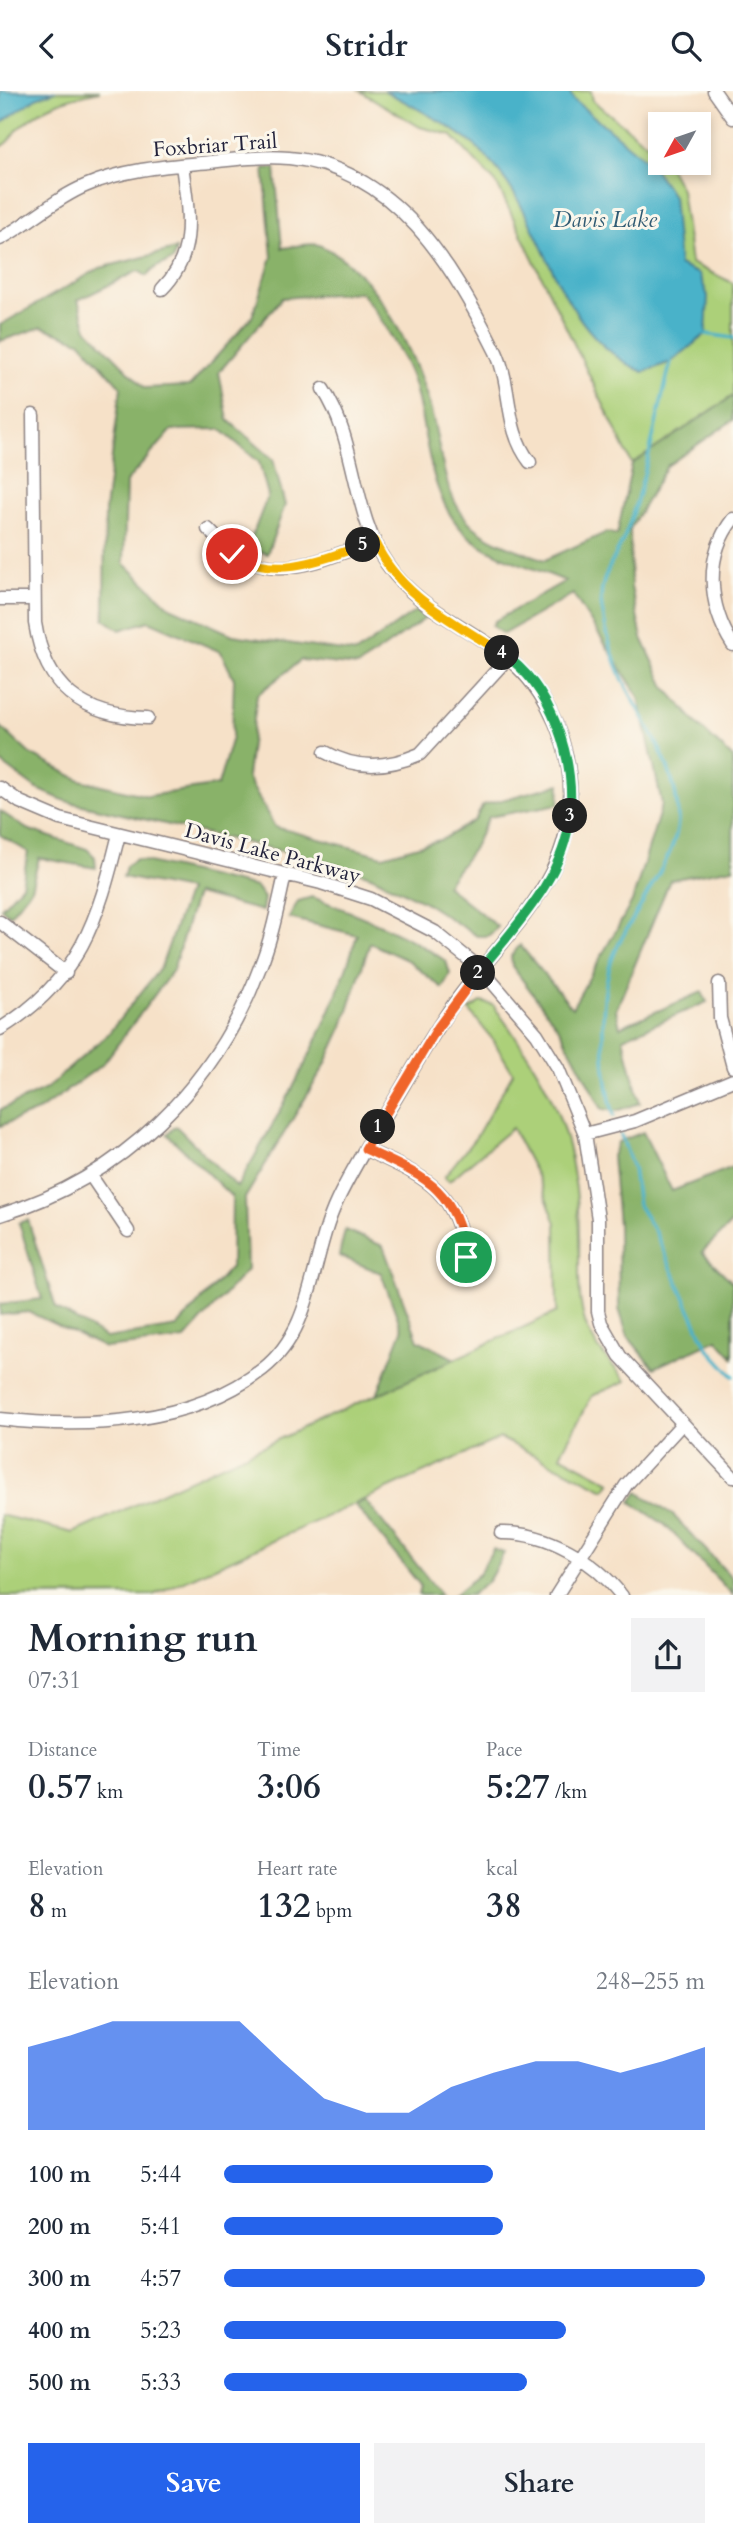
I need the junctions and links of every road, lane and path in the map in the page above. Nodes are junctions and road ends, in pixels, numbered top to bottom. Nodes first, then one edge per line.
1 (718, 92) edge
2 (733, 118) edge
3 (181, 165) junction
4 (0, 239) edge
5 (162, 289) dead end
6 (323, 389) dead end
7 (33, 415) dead end
8 (530, 462) dead end
9 (733, 519) edge
10 (208, 529) dead end
11 (374, 541) junction
12 (0, 599) edge
13 (34, 599) junction
14 (733, 645) edge
15 (508, 657) junction
16 (148, 718) dead end
17 (325, 752) dead end
18 (0, 788) edge
19 (119, 834) junction
20 (285, 875) junction
21 (0, 922) edge
22 (481, 969) junction
23 (66, 973) junction
24 (719, 983) dead end
25 (0, 1029) edge
26 (733, 1067) edge
27 (733, 1080) edge
28 (585, 1134) junction
29 (365, 1149) junction
30 (91, 1176) junction
31 (0, 1215) edge
32 (128, 1231) dead end
33 (466, 1257) dead end
34 (0, 1419) edge
35 (682, 1424) junction
36 (733, 1477) edge
37 (501, 1533) dead end
38 (579, 1558) junction
39 (556, 1595) edge
40 (622, 1595) edge

1 - 2 street
3 - 4 street, Foxbriar Trail
3 - 5 street
3 - 8 street, Foxbriar Trail
6 - 11 street
7 - 13 street
9 - 14 street
10 - 11 street
11 - 15 street
12 - 13 street
13 - 16 street
15 - 17 street
15 - 22 street
18 - 19 street, Davis Lake Parkway
19 - 20 street, Davis Lake Parkway
19 - 23 street
20 - 22 street, Davis Lake Parkway
20 - 30 street
21 - 23 street
22 - 28 street, Davis Lake Parkway
22 - 29 street
23 - 25 street
24 - 26 street
27 - 28 street
28 - 35 street, Davis Lake Parkway
29 - 33 street
29 - 34 street
30 - 31 street
30 - 32 street
35 - 36 street, Davis Lake Parkway
35 - 38 street
37 - 38 street
38 - 39 street
38 - 40 street

